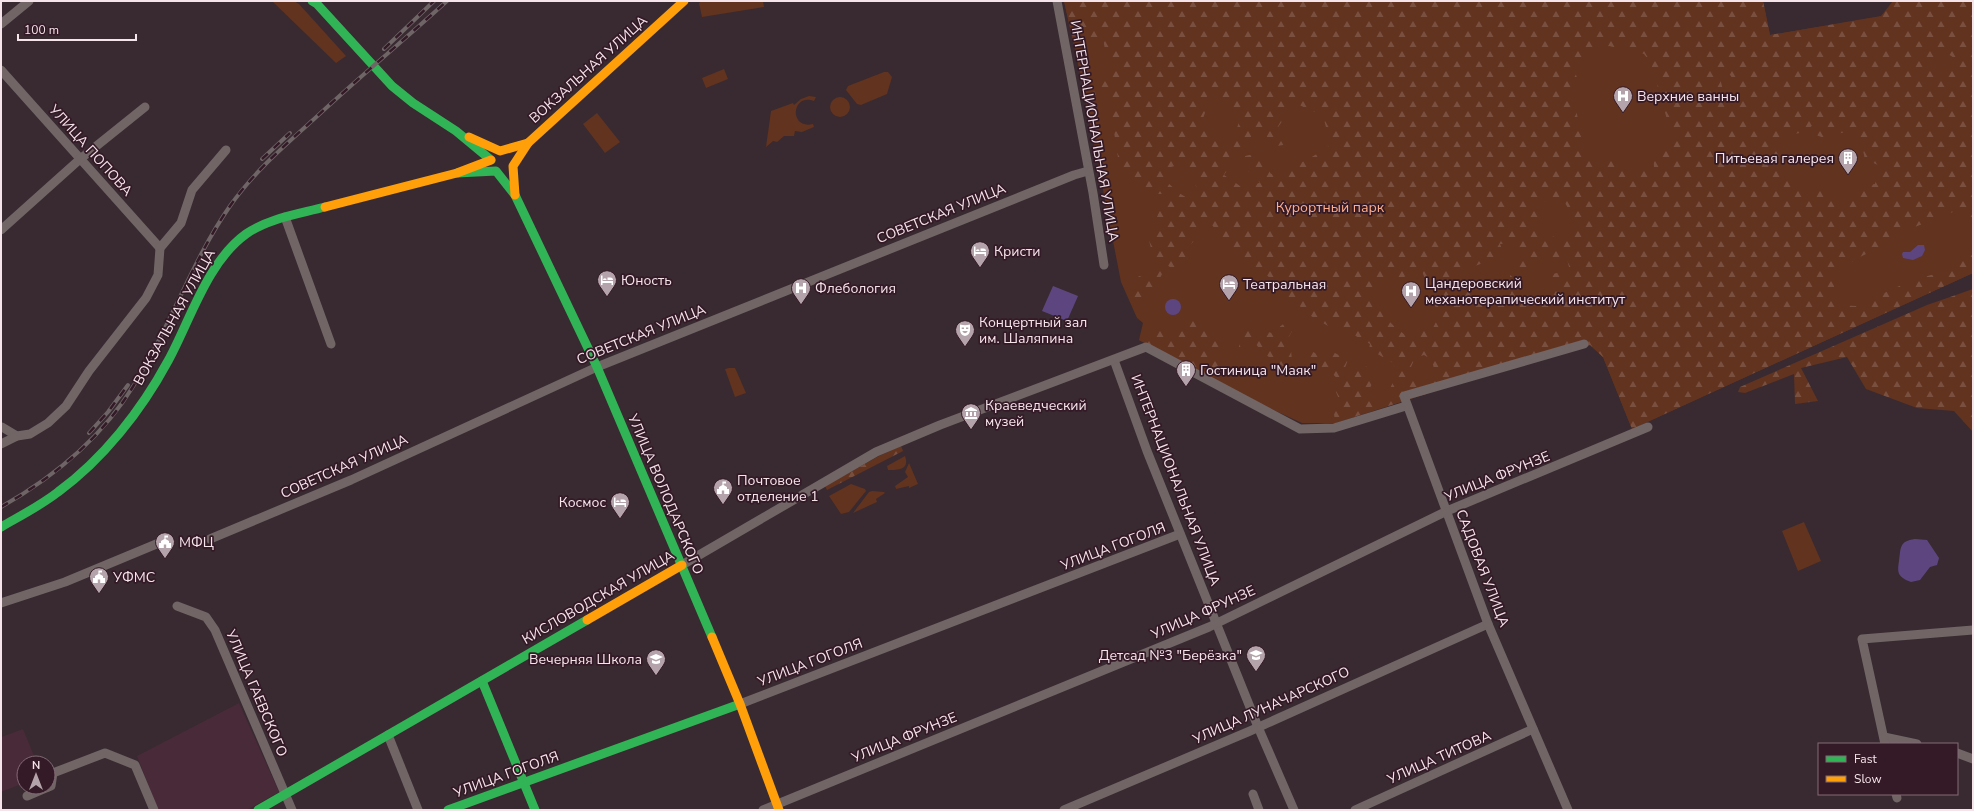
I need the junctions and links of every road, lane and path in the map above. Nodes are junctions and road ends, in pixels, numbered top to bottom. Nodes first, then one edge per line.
1 (29, 1) edge
2 (684, 1) edge
3 (1057, 1) edge
4 (315, 2) edge
5 (1, 24) edge
6 (1, 70) edge
7 (145, 107) dead end
8 (456, 131) junction
9 (528, 143) junction
10 (226, 150) dead end
11 (500, 151) junction
12 (79, 160) junction
13 (491, 160) junction
14 (513, 166) junction
15 (496, 171) junction
16 (1088, 171) junction
17 (457, 173) junction
18 (515, 195) junction
19 (285, 217) junction
20 (1, 230) edge
21 (160, 248) junction
22 (1104, 265) dead end
23 (331, 344) dead end
24 (1584, 344) dead end
25 (1114, 360) junction
26 (597, 367) junction
27 (1406, 406) junction
28 (1, 427) edge
29 (1648, 427) dead end
30 (17, 436) junction
31 (2, 443) edge
32 (1447, 511) junction
33 (1, 527) edge
34 (1180, 534) junction
35 (210, 538) dead end
36 (166, 540) dead end
37 (682, 565) junction
38 (1, 602) edge
39 (177, 606) dead end
40 (1217, 623) junction
41 (1488, 624) junction
42 (1973, 630) edge
43 (482, 681) junction
44 (740, 704) junction
45 (1258, 727) junction
46 (1533, 730) junction
47 (388, 735) junction
48 (1884, 740) edge
49 (1909, 743) edge
50 (1958, 753) edge
51 (1973, 759) edge
52 (56, 772) edge
53 (524, 783) junction
54 (286, 794) junction
55 (1253, 794) dead end
56 (778, 807) edge
57 (154, 810) edge
58 (258, 810) edge
59 (292, 810) edge
60 (418, 810) edge
61 (448, 810) edge
62 (535, 810) edge
63 (763, 810) edge
64 (1064, 810) edge
65 (1260, 810) edge
66 (1294, 810) edge
67 (1355, 810) edge
68 (1568, 810) edge

1 - 5 street
2 - 9 street, ВОКЗАЛЬНАЯ УЛИЦА
3 - 16 street, ИНТЕРНАЦИОНАЛЬНАЯ УЛИЦА
4 - 8 street
6 - 12 street, УЛИЦА ПОПОВА
7 - 12 street
8 - 11 street
8 - 13 street
9 - 11 street
9 - 14 street
10 - 21 street
11 - 13 street
11 - 14 street
12 - 20 street
12 - 21 street, УЛИЦА ПОПОВА
13 - 15 street
13 - 17 street, ВОКЗАЛЬНАЯ УЛИЦА
14 - 15 street
14 - 18 street
15 - 17 street, ВОКЗАЛЬНАЯ УЛИЦА
15 - 18 street
16 - 22 street, ИНТЕРНАЦИОНАЛЬНАЯ УЛИЦА
16 - 26 street, СОВЕТСКАЯ УЛИЦА
17 - 19 street, ВОКЗАЛЬНАЯ УЛИЦА
18 - 26 street, УЛИЦА ВОЛОДАРСКОГО
19 - 23 street
19 - 33 street, ВОКЗАЛЬНАЯ УЛИЦА
21 - 30 street
24 - 27 street
25 - 27 street, КИСЛОВОДСКАЯ УЛИЦА
25 - 34 street, ИНТЕРНАЦИОНАЛЬНАЯ УЛИЦА
25 - 37 street, КИСЛОВОДСКАЯ УЛИЦА
26 - 35 street, СОВЕТСКАЯ УЛИЦА
26 - 37 street, УЛИЦА ВОЛОДАРСКОГО
27 - 32 street, САДОВАЯ УЛИЦА
28 - 30 street
28 - 31 street
29 - 32 street, УЛИЦА ФРУНЗЕ
30 - 31 street
32 - 40 street, УЛИЦА ФРУНЗЕ
32 - 41 street, САДОВАЯ УЛИЦА
34 - 40 street, ИНТЕРНАЦИОНАЛЬНАЯ УЛИЦА
34 - 44 street, УЛИЦА ГОГОЛЯ
36 - 38 street
37 - 43 street, КИСЛОВОДСКАЯ УЛИЦА
37 - 44 street, УЛИЦА ВОЛОДАРСКОГО
39 - 54 street, УЛИЦА ГАЕВСКОГО
40 - 45 street, ИНТЕРНАЦИОНАЛЬНАЯ УЛИЦА
40 - 56 street, УЛИЦА ФРУНЗЕ
41 - 45 street, УЛИЦА ЛУНАЧАРСКОГО
41 - 46 street, САДОВАЯ УЛИЦА
42 - 48 street
43 - 47 street, КИСЛОВОДСКАЯ УЛИЦА
43 - 53 street
44 - 53 street, УЛИЦА ГОГОЛЯ
44 - 56 street, УЛИЦА ВОЛОДАРСКОГО
45 - 64 street, УЛИЦА ЛУНАЧАРСКОГО
45 - 66 street, ИНТЕРНАЦИОНАЛЬНАЯ УЛИЦА
46 - 67 street, УЛИЦА ТИТОВА
46 - 68 street, САДОВАЯ УЛИЦА
47 - 54 street, КИСЛОВОДСКАЯ УЛИЦА
47 - 60 street
48 - 49 street
50 - 51 street
52 - 57 street
53 - 61 street, УЛИЦА ГОГОЛЯ
53 - 62 street
54 - 58 street, КИСЛОВОДСКАЯ УЛИЦА
54 - 59 street, УЛИЦА ГАЕВСКОГО
55 - 65 street
56 - 63 street, УЛИЦА ФРУНЗЕ

